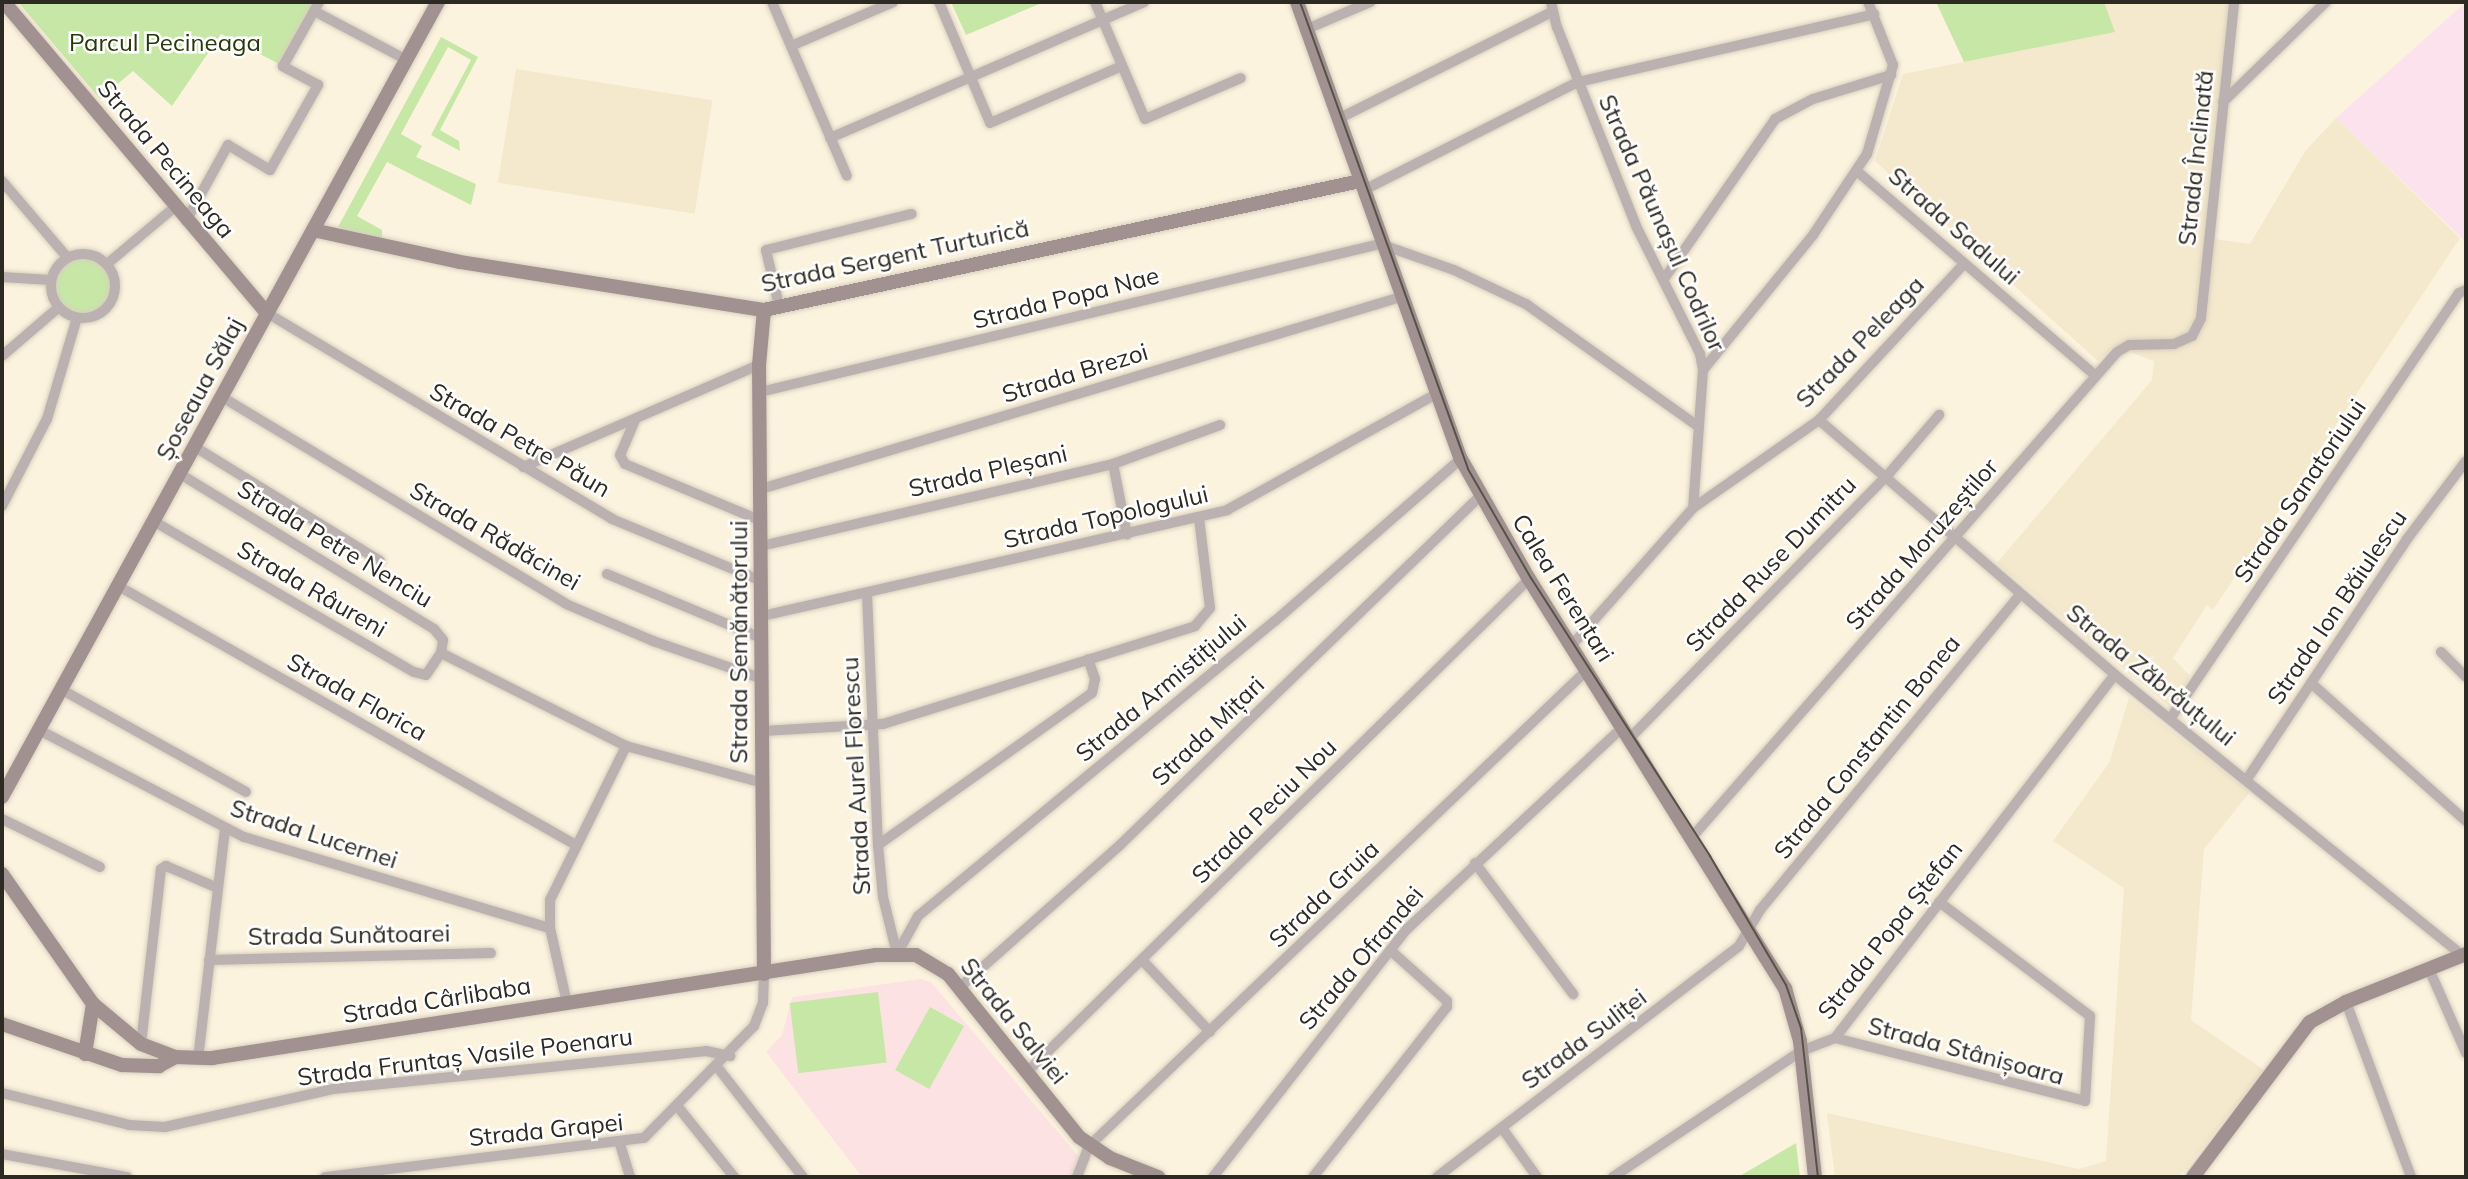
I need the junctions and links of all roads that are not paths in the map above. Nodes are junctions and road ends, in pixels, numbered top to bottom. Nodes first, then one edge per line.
1 (4, 2) edge
2 (439, 2) edge
3 (772, 2) edge
4 (893, 2) edge
5 (939, 2) edge
6 (1095, 2) edge
7 (1144, 2) edge
8 (1297, 2) edge
9 (1370, 2) edge
10 (1868, 2) edge
11 (2234, 2) edge
12 (2326, 2) edge
13 (317, 6) edge
14 (1552, 7) edge
15 (1874, 14) junction
16 (1103, 20) junction
17 (1307, 29) junction
18 (791, 46) junction
19 (407, 60) junction
20 (1122, 66) junction
21 (1891, 75) junction
22 (970, 77) junction
23 (1241, 78) dead end
24 (1578, 82) junction
25 (2223, 102) junction
26 (1338, 119) junction
27 (830, 138) junction
28 (1858, 172) junction
29 (847, 176) dead end
30 (2, 181) edge
31 (1362, 185) junction
32 (175, 207) junction
33 (912, 214) dead end
34 (186, 221) junction
35 (313, 230) junction
36 (1383, 245) junction
37 (67, 257) junction
38 (107, 264) junction
39 (1964, 264) junction
40 (2, 277) edge
41 (1664, 279) junction
42 (51, 280) junction
43 (2466, 289) edge
44 (1401, 297) junction
45 (779, 306) junction
46 (59, 307) junction
47 (764, 310) junction
48 (267, 313) junction
49 (78, 318) junction
50 (2201, 318) joint
51 (2, 356) edge
52 (760, 365) junction
53 (1703, 370) junction
54 (2096, 376) junction
55 (760, 392) junction
56 (1436, 394) junction
57 (222, 397) junction
58 (1939, 415) dead end
59 (635, 420) junction
60 (1819, 420) junction
61 (1220, 425) dead end
62 (1699, 427) junction
63 (195, 447) junction
64 (1461, 459) junction
65 (2466, 460) edge
66 (1113, 464) junction
67 (523, 467) junction
68 (180, 474) junction
69 (1886, 477) junction
70 (761, 489) junction
71 (1480, 496) junction
72 (2, 506) edge
73 (1693, 508) junction
74 (1199, 518) junction
75 (761, 521) junction
76 (155, 522) junction
77 (1127, 535) junction
78 (1955, 537) junction
79 (761, 545) junction
80 (380, 561) dead end
81 (607, 574) dead end
82 (1529, 579) junction
83 (762, 581) junction
84 (120, 587) junction
85 (867, 594) junction
86 (2020, 595) junction
87 (762, 616) junction
88 (763, 639) junction
89 (1571, 646) junction
90 (2441, 652) dead end
91 (441, 653) junction
92 (1088, 659) junction
93 (1586, 671) junction
94 (2115, 675) junction
95 (2466, 677) edge
96 (763, 679) junction
97 (2311, 683) junction
98 (64, 691) junction
99 (2170, 719) junction
100 (873, 726) junction
101 (41, 731) junction
102 (763, 732) junction
103 (1626, 734) junction
104 (626, 746) junction
105 (2247, 779) junction
106 (763, 783) junction
107 (247, 792) dead end
108 (2, 797) edge
109 (2, 819) edge
110 (2466, 821) edge
111 (225, 829) junction
112 (1693, 836) junction
113 (574, 844) junction
114 (878, 845) junction
115 (1475, 863) junction
116 (100, 867) dead end
117 (2, 874) edge
118 (218, 888) junction
119 (1940, 902) junction
120 (550, 928) junction
121 (1751, 929) junction
122 (1390, 950) junction
123 (491, 953) dead end
124 (892, 954) junction
125 (2464, 954) edge
126 (209, 960) junction
127 (1142, 960) junction
128 (2428, 969) junction
129 (764, 974) junction
130 (959, 988) junction
131 (1573, 994) dead end
132 (2346, 1002) junction
133 (567, 1003) junction
134 (93, 1004) junction
135 (2, 1024) edge
136 (1210, 1032) junction
137 (1835, 1038) junction
138 (141, 1044) junction
139 (1801, 1051) junction
140 (2466, 1052) edge
141 (85, 1054) junction
142 (730, 1056) junction
143 (175, 1057) junction
144 (198, 1059) junction
145 (718, 1068) junction
146 (1027, 1072) junction
147 (2, 1093) edge
148 (678, 1107) junction
149 (1502, 1128) junction
150 (620, 1144) junction
151 (1090, 1146) junction
152 (2, 1154) edge
153 (1140, 1174) edge
154 (127, 1177) edge
155 (325, 1177) edge
156 (630, 1177) edge
157 (734, 1177) edge
158 (803, 1177) edge
159 (1077, 1177) edge
160 (1158, 1177) edge
161 (1213, 1177) edge
162 (1313, 1177) edge
163 (1437, 1177) edge
164 (1537, 1177) edge
165 (1613, 1177) edge
166 (1815, 1177) edge
167 (2193, 1177) edge
168 (2411, 1177) edge

1 - 32 street, Strada Pecineaga
2 - 19 street, Șoseaua Sălaj
3 - 18 street
4 - 18 street
5 - 22 street
6 - 16 street
7 - 16 street
8 - 17 street, Calea Ferentari
9 - 17 street
10 - 15 street, Strada Sadului
11 - 25 street, Strada Înclinată
12 - 25 street
13 - 19 street
13 - 34 street
14 - 24 street, Strada Păunașul Codrilor
14 - 26 street
15 - 21 street, Strada Sadului
15 - 24 street, Strada Sergent Turturică
16 - 20 street
16 - 22 street
17 - 26 street, Calea Ferentari
18 - 27 street
19 - 35 street, Șoseaua Sălaj
20 - 22 street
20 - 23 street
21 - 28 street, Strada Sadului
21 - 41 street
22 - 27 street
24 - 31 street, Strada Sergent Turturică
24 - 41 street, Strada Păunașul Codrilor
25 - 50 street, Strada Înclinată
26 - 31 street, Calea Ferentari
27 - 29 street
28 - 39 street, Strada Sadului
28 - 53 street
30 - 37 street
31 - 36 street, Calea Ferentari
31 - 45 street, Strada Sergent Turturică
32 - 34 street, Strada Pecineaga
32 - 38 street
33 - 45 street
34 - 48 street, Strada Pecineaga
35 - 47 street, Strada Sergent Turturică
35 - 48 street, Șoseaua Sălaj
36 - 44 street, Calea Ferentari
36 - 55 street, Strada Popa Nae
36 - 62 street
37 - 38 street
37 - 42 street
38 - 49 street
39 - 54 street, Strada Sadului
39 - 60 street, Strada Peleaga
40 - 42 street
41 - 53 street, Strada Păunașul Codrilor
42 - 46 street
43 - 99 street, Strada Sanatoriului
44 - 56 street, Calea Ferentari
44 - 70 street, Strada Brezoi
45 - 47 street, Strada Sergent Turturică
46 - 49 street
46 - 51 street
47 - 52 street, Strada Semănătorului
48 - 57 street, Șoseaua Sălaj
48 - 67 street, Strada Petre Păun
49 - 72 street
50 - 54 street, Strada Moruzeștilor
52 - 55 street, Strada Semănătorului
52 - 59 street
53 - 62 street, Strada Păunașul Codrilor
54 - 78 street, Strada Moruzeștilor
55 - 70 street, Strada Semănătorului
56 - 64 street, Calea Ferentari
56 - 74 street, Strada Topologului
57 - 63 street, Șoseaua Sălaj
57 - 96 street, Strada Rădăcinei
58 - 69 street, Strada Ruse Dumitru
59 - 67 street
59 - 75 street
60 - 69 street, Strada Zăbrăuțului
60 - 73 street, Strada Peleaga
61 - 66 street, Strada Pleșani
62 - 73 street, Strada Păunașul Codrilor
63 - 68 street, Șoseaua Sălaj
63 - 80 street
64 - 71 street, Calea Ferentari
64 - 124 street, Strada Armistițiului
65 - 97 street, Strada Ion Băiulescu
66 - 77 street
66 - 79 street, Strada Pleșani
67 - 83 street, Strada Petre Păun
68 - 76 street, Șoseaua Sălaj
68 - 91 street, Strada Petre Nenciu
69 - 78 street, Strada Zăbrăuțului
69 - 103 street, Strada Ruse Dumitru
70 - 75 street, Strada Semănătorului
71 - 82 street, Calea Ferentari
71 - 130 street, Strada Mițari
73 - 89 street, Strada Peleaga
74 - 77 street, Strada Topologului
74 - 92 street
75 - 79 street, Strada Semănătorului
76 - 84 street, Șoseaua Sălaj
76 - 91 street, Strada Râureni
77 - 85 street, Strada Topologului
78 - 86 street, Strada Zăbrăuțului
78 - 112 street, Strada Moruzeștilor
79 - 83 street, Strada Semănătorului
81 - 88 street
82 - 89 street, Calea Ferentari
82 - 127 street, Strada Peciu Nou
83 - 87 street, Strada Semănătorului
84 - 98 street, Șoseaua Sălaj
84 - 113 street, Strada Florica
85 - 87 street, Strada Topologului
85 - 100 street, Strada Aurel Florescu
86 - 94 street, Strada Zăbrăuțului
86 - 121 street, Strada Constantin Bonea
87 - 88 street, Strada Semănătorului
88 - 96 street, Strada Semănătorului
89 - 93 street, Calea Ferentari
90 - 95 street
91 - 104 street
92 - 100 street
92 - 114 street
93 - 103 street, Calea Ferentari
93 - 136 street, Strada Gruia
94 - 99 street, Strada Zăbrăuțului
94 - 119 street, Strada Popa Ștefan
96 - 102 street, Strada Semănătorului
97 - 105 street, Strada Ion Băiulescu
97 - 110 street
98 - 101 street, Șoseaua Sălaj
98 - 107 street
99 - 105 street, Strada Zăbrăuțului
100 - 102 street
100 - 114 street, Strada Aurel Florescu
101 - 108 street, Șoseaua Sălaj
101 - 111 street, Strada Lucernei
102 - 106 street, Strada Semănătorului
103 - 112 street, Calea Ferentari
103 - 115 street, Strada Ofrandei
104 - 106 street
104 - 113 street
105 - 125 street, Strada Zăbrăuțului
106 - 129 street, Strada Semănătorului
109 - 116 street
111 - 118 street
111 - 120 street, Strada Lucernei
112 - 121 street, Calea Ferentari
113 - 120 street
114 - 124 street, Strada Aurel Florescu
115 - 122 street, Strada Ofrandei
115 - 131 street
117 - 134 street
118 - 126 street
118 - 138 street
119 - 137 street, Strada Popa Ștefan
119 - 137 street, Strada Stânișoara
120 - 133 street
121 - 139 street, Calea Ferentari
121 - 149 street, Strada Suliței
122 - 161 street, Strada Ofrandei
122 - 162 street
123 - 126 street, Strada Sunătoarei
124 - 129 street, Strada Cârlibaba
124 - 130 street, Strada Salviei
125 - 128 street
126 - 144 street
127 - 136 street
127 - 146 street, Strada Peciu Nou
128 - 132 street
128 - 140 street
129 - 133 street, Strada Cârlibaba
129 - 142 street, Strada Grapei
130 - 146 street, Strada Salviei
132 - 167 street
132 - 168 street
133 - 144 street, Strada Cârlibaba
134 - 138 street
134 - 141 street
135 - 141 street, Strada Cârlibaba
136 - 151 street, Strada Gruia
137 - 139 street, Strada Popa Ștefan
138 - 143 street
139 - 165 street, Strada Popa Ștefan
139 - 166 street, Calea Ferentari
141 - 143 street, Strada Cârlibaba
142 - 145 street, Strada Grapei
142 - 147 street, Strada Fruntaș Vasile Poenaru
143 - 144 street, Strada Cârlibaba
145 - 148 street, Strada Grapei
145 - 158 street
146 - 151 street, Strada Salviei
148 - 150 street, Strada Grapei
148 - 157 street
149 - 163 street, Strada Suliței
149 - 164 street
150 - 155 street, Strada Grapei
150 - 156 street
151 - 153 street
151 - 159 street
152 - 154 street
153 - 160 street

